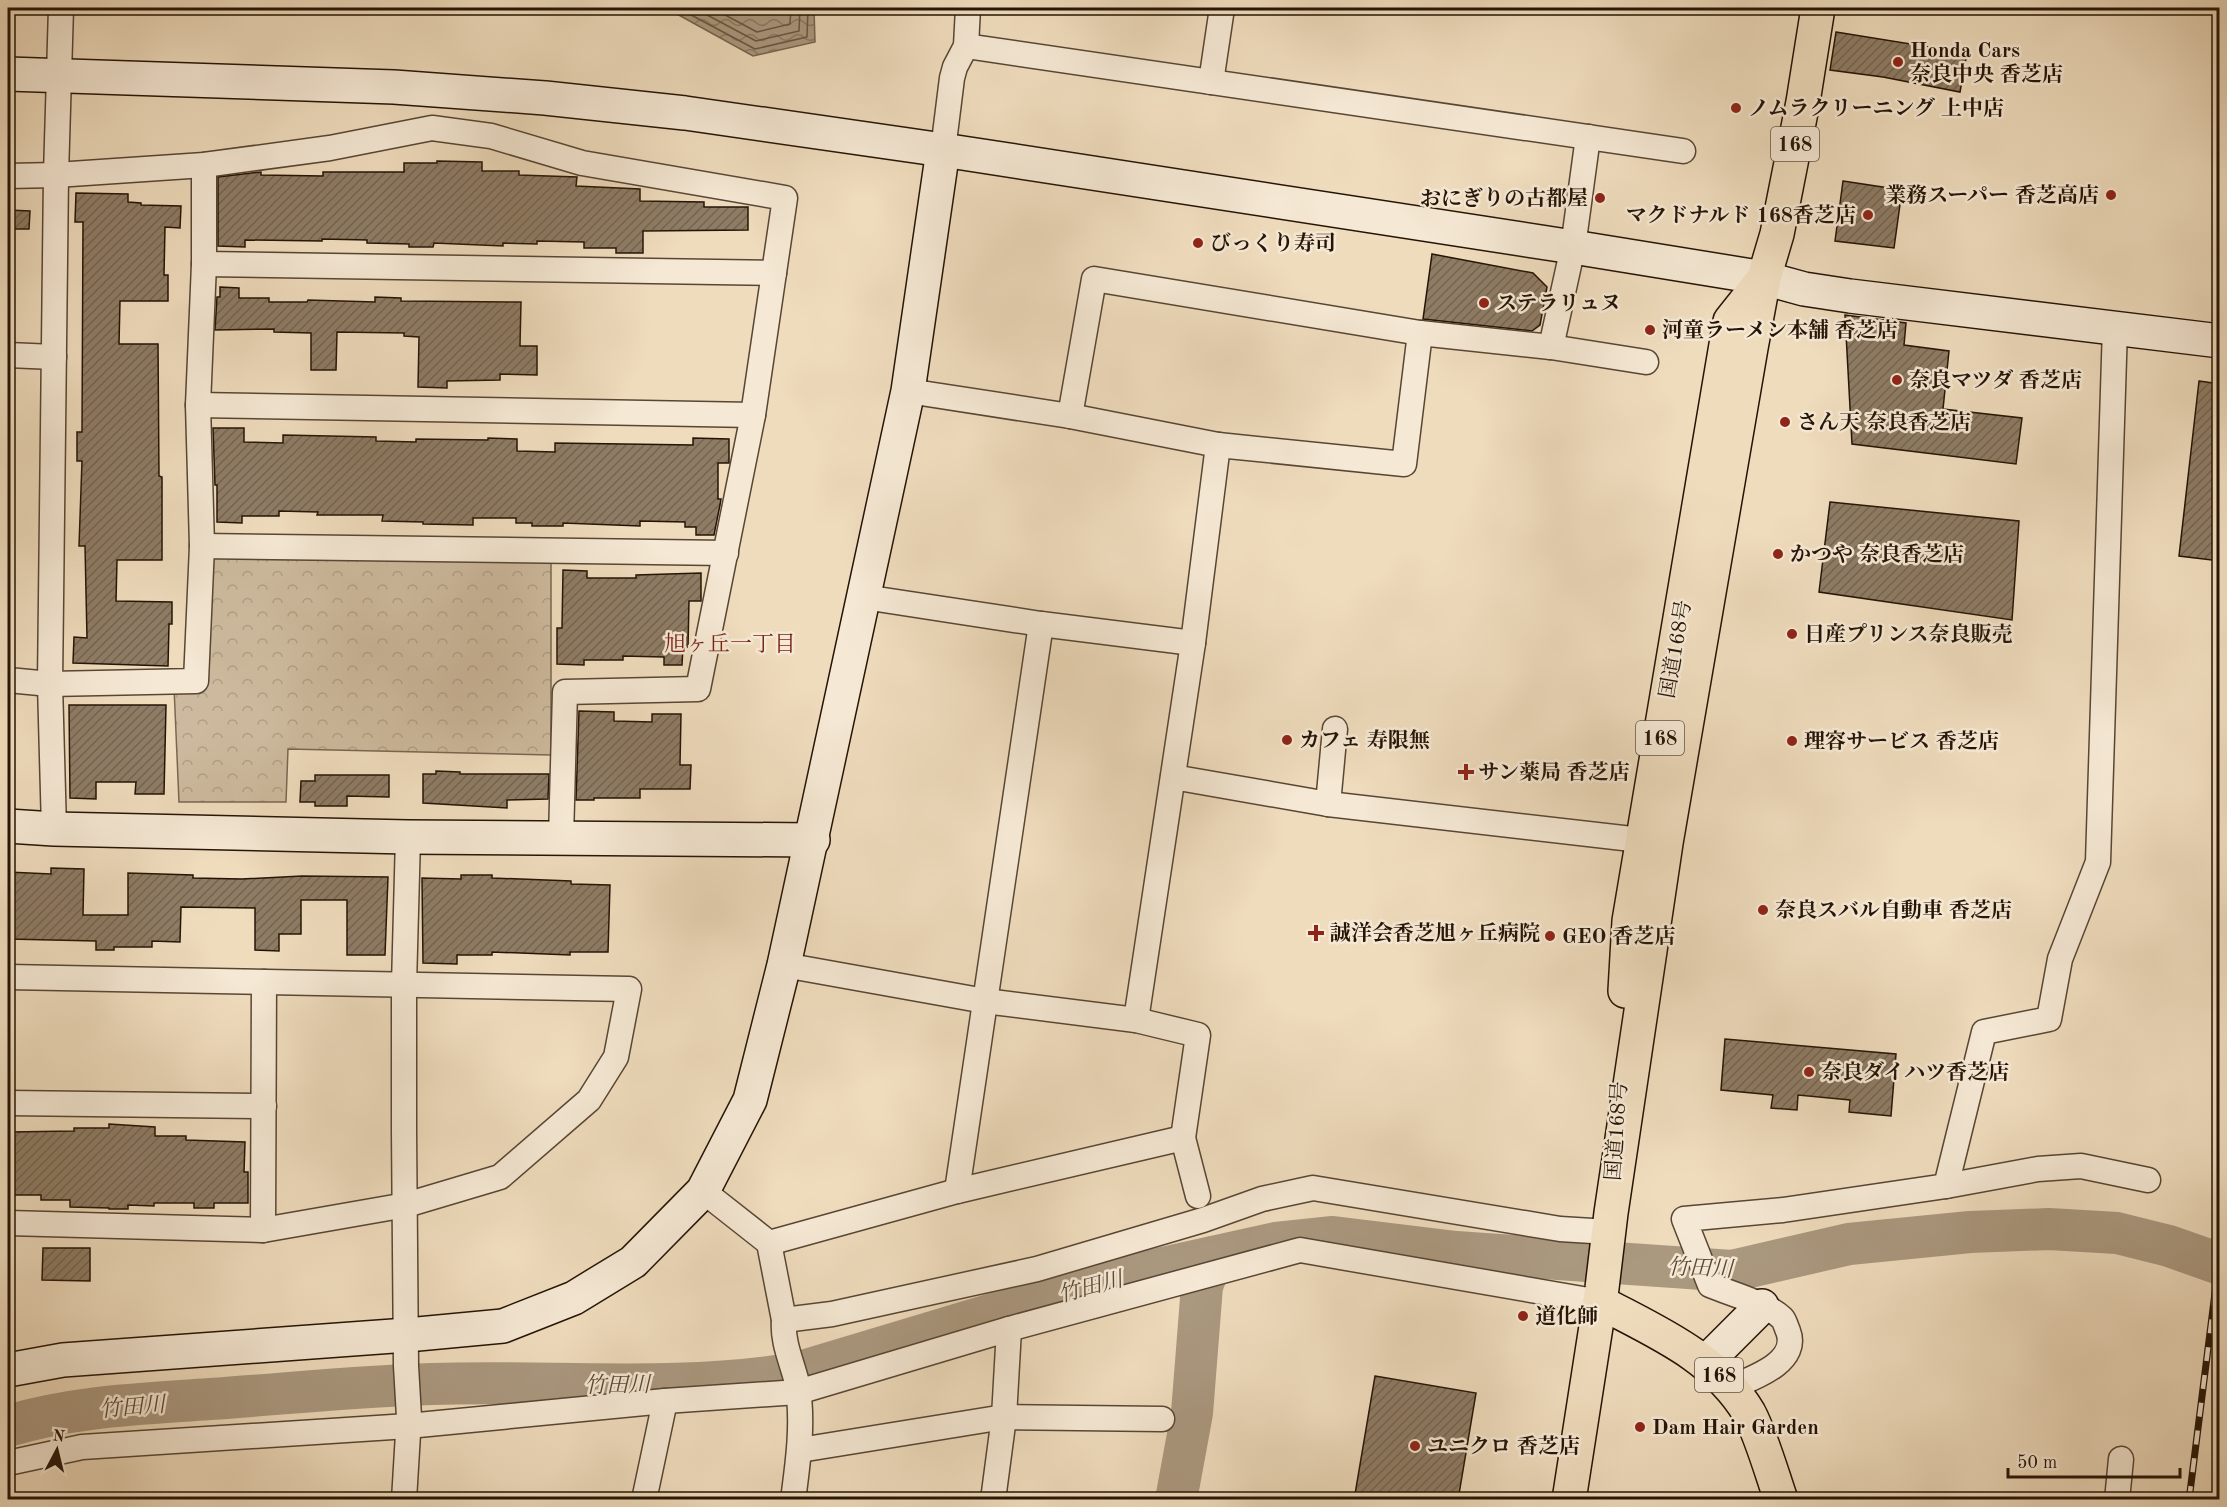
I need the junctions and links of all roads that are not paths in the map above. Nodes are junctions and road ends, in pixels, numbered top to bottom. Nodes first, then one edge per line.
1 (61, 8) edge
2 (968, 8) edge
3 (1222, 8) edge
4 (1818, 8) edge
5 (966, 46) junction
6 (8, 74) edge
7 (60, 74) junction
8 (1211, 82) junction
9 (1588, 137) junction
10 (943, 150) junction
11 (1683, 151) dead end
12 (204, 165) junction
13 (56, 175) junction
14 (8, 176) edge
15 (1573, 247) junction
16 (204, 264) junction
17 (774, 273) junction
18 (1764, 278) junction
19 (2115, 327) junction
20 (1420, 333) junction
21 (2220, 341) edge
22 (1551, 347) junction
23 (8, 355) edge
24 (54, 357) junction
25 (1646, 362) dead end
26 (908, 391) junction
27 (198, 405) junction
28 (753, 415) junction
29 (1070, 416) junction
30 (1218, 445) junction
31 (202, 546) junction
32 (726, 554) junction
33 (864, 597) junction
34 (1041, 624) junction
35 (1193, 643) junction
36 (8, 680) edge
37 (50, 684) junction
38 (1335, 729) dead end
39 (1173, 777) junction
40 (1328, 804) junction
41 (8, 826) edge
42 (54, 829) junction
43 (408, 837) junction
44 (561, 838) junction
45 (813, 840) junction
46 (1654, 842) junction
47 (784, 965) junction
48 (8, 977) edge
49 (264, 982) junction
50 (404, 985) junction
51 (984, 1001) junction
52 (1136, 1020) junction
53 (8, 1103) edge
54 (264, 1106) junction
55 (1183, 1137) junction
56 (2148, 1180) dead end
57 (1946, 1186) junction
58 (703, 1191) junction
59 (957, 1191) junction
60 (1198, 1196) dead end
61 (406, 1205) junction
62 (1610, 1222) junction
63 (8, 1223) edge
64 (263, 1230) junction
65 (769, 1243) junction
66 (1601, 1295) junction
67 (1762, 1306) junction
68 (783, 1326) junction
69 (1009, 1329) junction
70 (406, 1350) junction
71 (1706, 1363) junction
72 (8, 1370) edge
73 (1732, 1387) junction
74 (797, 1388) junction
75 (665, 1401) junction
76 (1004, 1417) junction
77 (1162, 1419) dead end
78 (409, 1421) junction
79 (800, 1450) junction
80 (2121, 1459) dead end
81 (8, 1463) edge
82 (404, 1500) edge
83 (644, 1500) edge
84 (793, 1500) edge
85 (993, 1500) edge
86 (1569, 1500) edge
87 (1781, 1500) edge
88 (2117, 1500) edge

1 - 7 street
2 - 5 street
3 - 8 street
4 - 18 highway, 国道168号 / 168
5 - 8 street
5 - 10 street
6 - 7 street
7 - 10 street
7 - 13 street
8 - 9 street
9 - 11 street
9 - 15 street
10 - 15 street
10 - 26 street
12 - 13 street
12 - 16 street
12 - 17 street
13 - 14 street
13 - 24 street
15 - 18 street
15 - 22 street
16 - 17 street
16 - 27 street
17 - 28 street
18 - 19 street
18 - 46 highway, 国道168号 / 168
19 - 21 street
19 - 57 street
20 - 22 street
20 - 29 street
20 - 30 street
22 - 25 street
23 - 24 street
24 - 37 street
26 - 29 street
26 - 33 street
27 - 28 street
27 - 31 street
28 - 32 street
29 - 30 street
30 - 35 street
31 - 32 street
31 - 37 street
32 - 44 street
33 - 34 street
33 - 45 street
34 - 35 street
34 - 51 street
35 - 39 street
36 - 37 street
37 - 42 street
38 - 40 street
39 - 40 street
39 - 52 street
40 - 46 street
41 - 42 street
42 - 43 street
43 - 44 street
43 - 50 street
44 - 45 street
45 - 47 street
46 - 62 highway, 国道168号 / 168
47 - 51 street
47 - 58 street
48 - 49 street
49 - 50 street
49 - 54 street
50 - 61 street
50 - 61 street
51 - 52 street
51 - 59 street
52 - 55 street
53 - 54 street
54 - 64 street
55 - 59 street
55 - 60 street
56 - 57 street
57 - 67 street
58 - 65 street
58 - 70 street
59 - 65 street
61 - 64 street
61 - 70 street
62 - 66 highway, 国道168号 / 168
62 - 68 street
63 - 64 street
65 - 68 street
66 - 69 street
66 - 71 highway, 168
66 - 86 highway, 168
67 - 71 street
67 - 73 street
68 - 74 street
69 - 74 street
69 - 76 street
70 - 72 street
70 - 78 street
71 - 73 highway, 168
73 - 87 highway, 168
74 - 75 street
74 - 79 street
75 - 78 street
75 - 83 street
76 - 77 street
76 - 79 street
76 - 85 street
78 - 81 street
78 - 82 street
79 - 84 street
80 - 88 street

